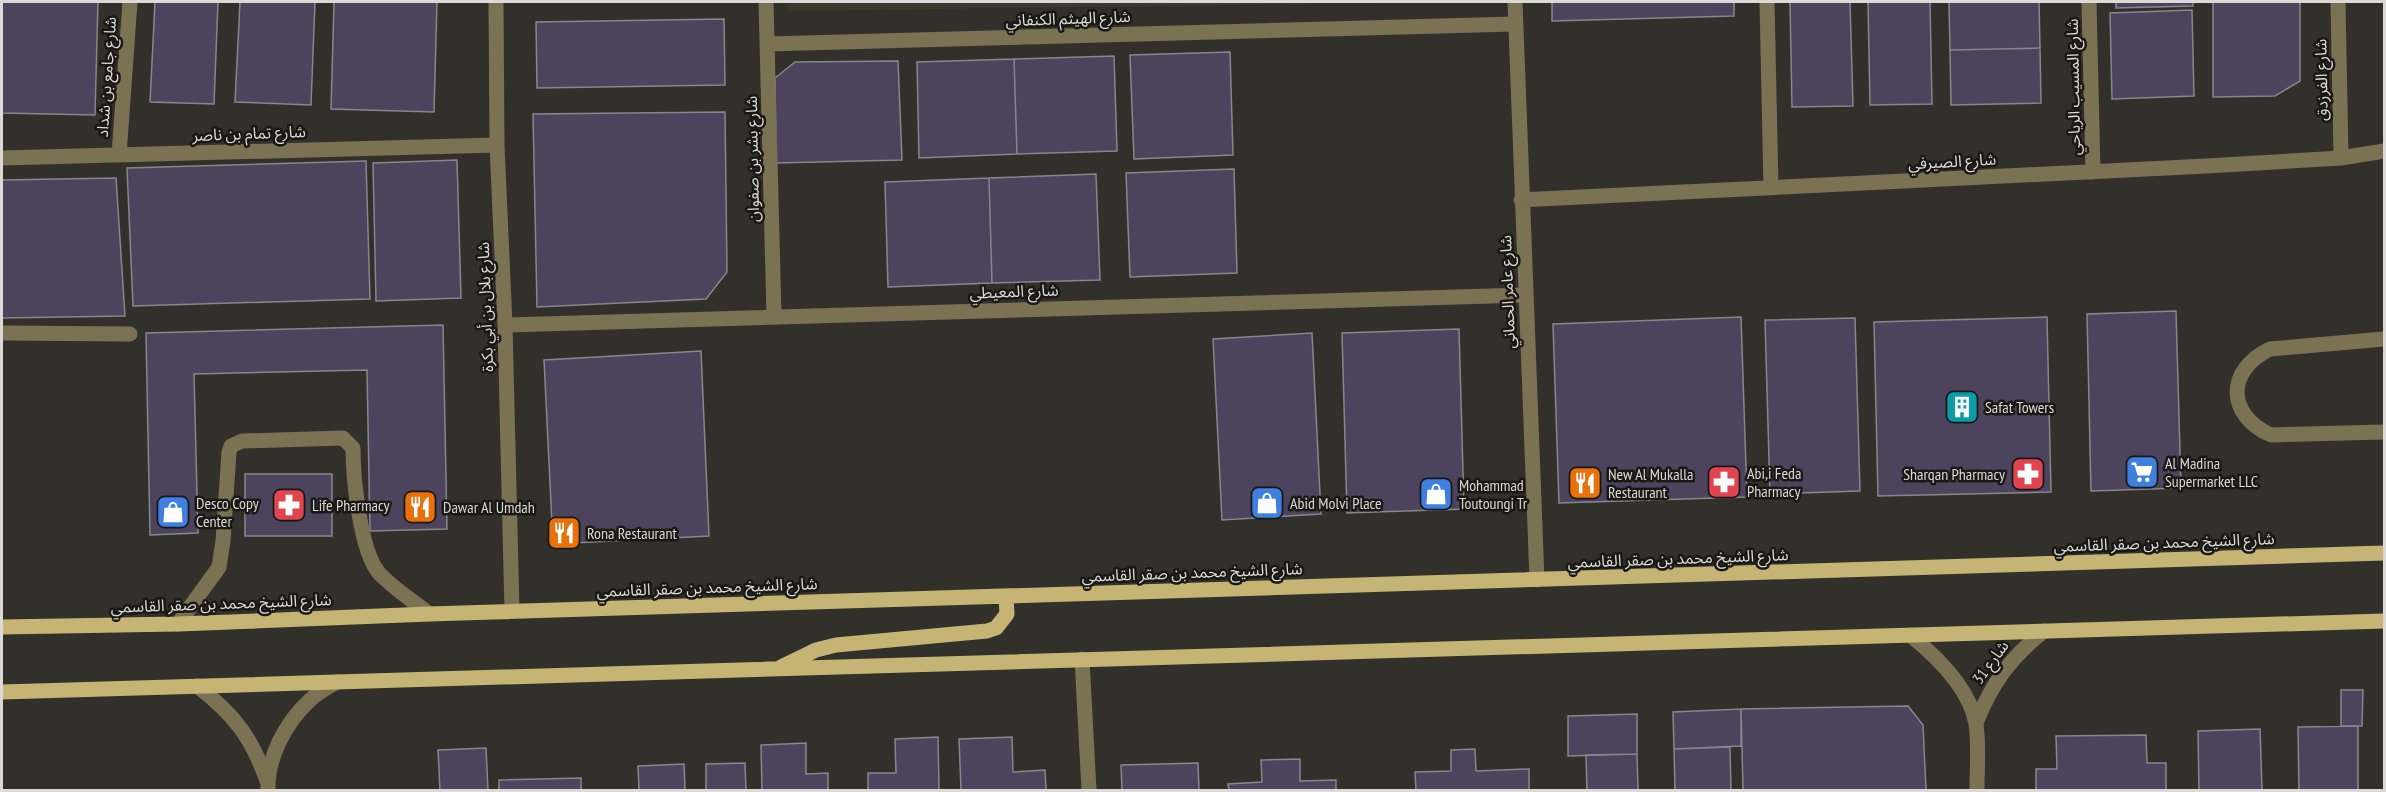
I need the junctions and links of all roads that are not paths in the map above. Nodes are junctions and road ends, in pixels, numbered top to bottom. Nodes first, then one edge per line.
1 (130, 2) edge
2 (496, 2) edge
3 (766, 2) edge
4 (1515, 2) edge
5 (1767, 2) edge
6 (2089, 2) edge
7 (2338, 2) edge
8 (1515, 24) junction
9 (767, 44) junction
10 (497, 145) junction
11 (2385, 151) edge
12 (119, 155) junction
13 (2, 158) edge
14 (2341, 158) junction
15 (2093, 172) junction
16 (1771, 188) junction
17 (1521, 200) junction
18 (1525, 295) junction
19 (774, 316) junction
20 (505, 325) junction
21 (2, 333) edge
22 (130, 334) dead end
23 (2385, 339) edge
24 (2385, 432) edge
25 (2385, 554) edge
26 (1537, 580) junction
27 (1006, 596) junction
28 (512, 611) junction
29 (429, 614) junction
30 (2385, 621) edge
31 (178, 624) junction
32 (2, 627) edge
33 (2044, 631) junction
34 (1910, 635) junction
35 (1082, 659) junction
36 (778, 668) junction
37 (337, 682) junction
38 (197, 686) junction
39 (2, 692) edge
40 (1976, 723) junction
41 (267, 786) edge
42 (1089, 790) edge
43 (1977, 790) edge

1 - 12 street, شارع جامع بن شداد
2 - 10 street, شارع بلال بن أبي بكرة
3 - 9 street, شارع بشر بن صفوان
4 - 8 street, شارع عامر الحماني
5 - 16 street
6 - 15 street, شارع المسيب الرياحي
7 - 14 street, شارع الفرزدق
8 - 9 street, شارع الهيثم الكنفاني
8 - 17 street, شارع عامر الحماني
9 - 19 street, شارع بشر بن صفوان
10 - 12 street, شارع تمام بن ناصر
10 - 20 street, شارع بلال بن أبي بكرة
11 - 14 street, شارع الصيرفي
12 - 13 street, شارع تمام بن ناصر
14 - 15 street, شارع الصيرفي
15 - 16 street, شارع الصيرفي
16 - 17 street, شارع الصيرفي
17 - 18 street, شارع عامر الحماني
18 - 19 street, شارع المعيطي
18 - 26 street, شارع عامر الحماني
19 - 20 street, شارع المعيطي
20 - 28 street, شارع بلال بن أبي بكرة
21 - 22 street
23 - 24 street
25 - 26 main road, شارع الشيخ محمد بن صقر القاسمي
26 - 27 main road, شارع الشيخ محمد بن صقر القاسمي
27 - 28 main road, شارع الشيخ محمد بن صقر القاسمي
27 - 36 main road
28 - 29 main road, شارع الشيخ محمد بن صقر القاسمي
29 - 31 main road, شارع الشيخ محمد بن صقر القاسمي
29 - 31 street
30 - 33 main road
31 - 32 main road, شارع الشيخ محمد بن صقر القاسمي
33 - 34 main road
33 - 40 street, شارع 31
34 - 35 main road
34 - 40 street, شارع 31
35 - 36 main road
35 - 42 street
36 - 37 main road
37 - 38 main road
37 - 41 street
38 - 39 main road
38 - 41 street
40 - 43 street, شارع 31

